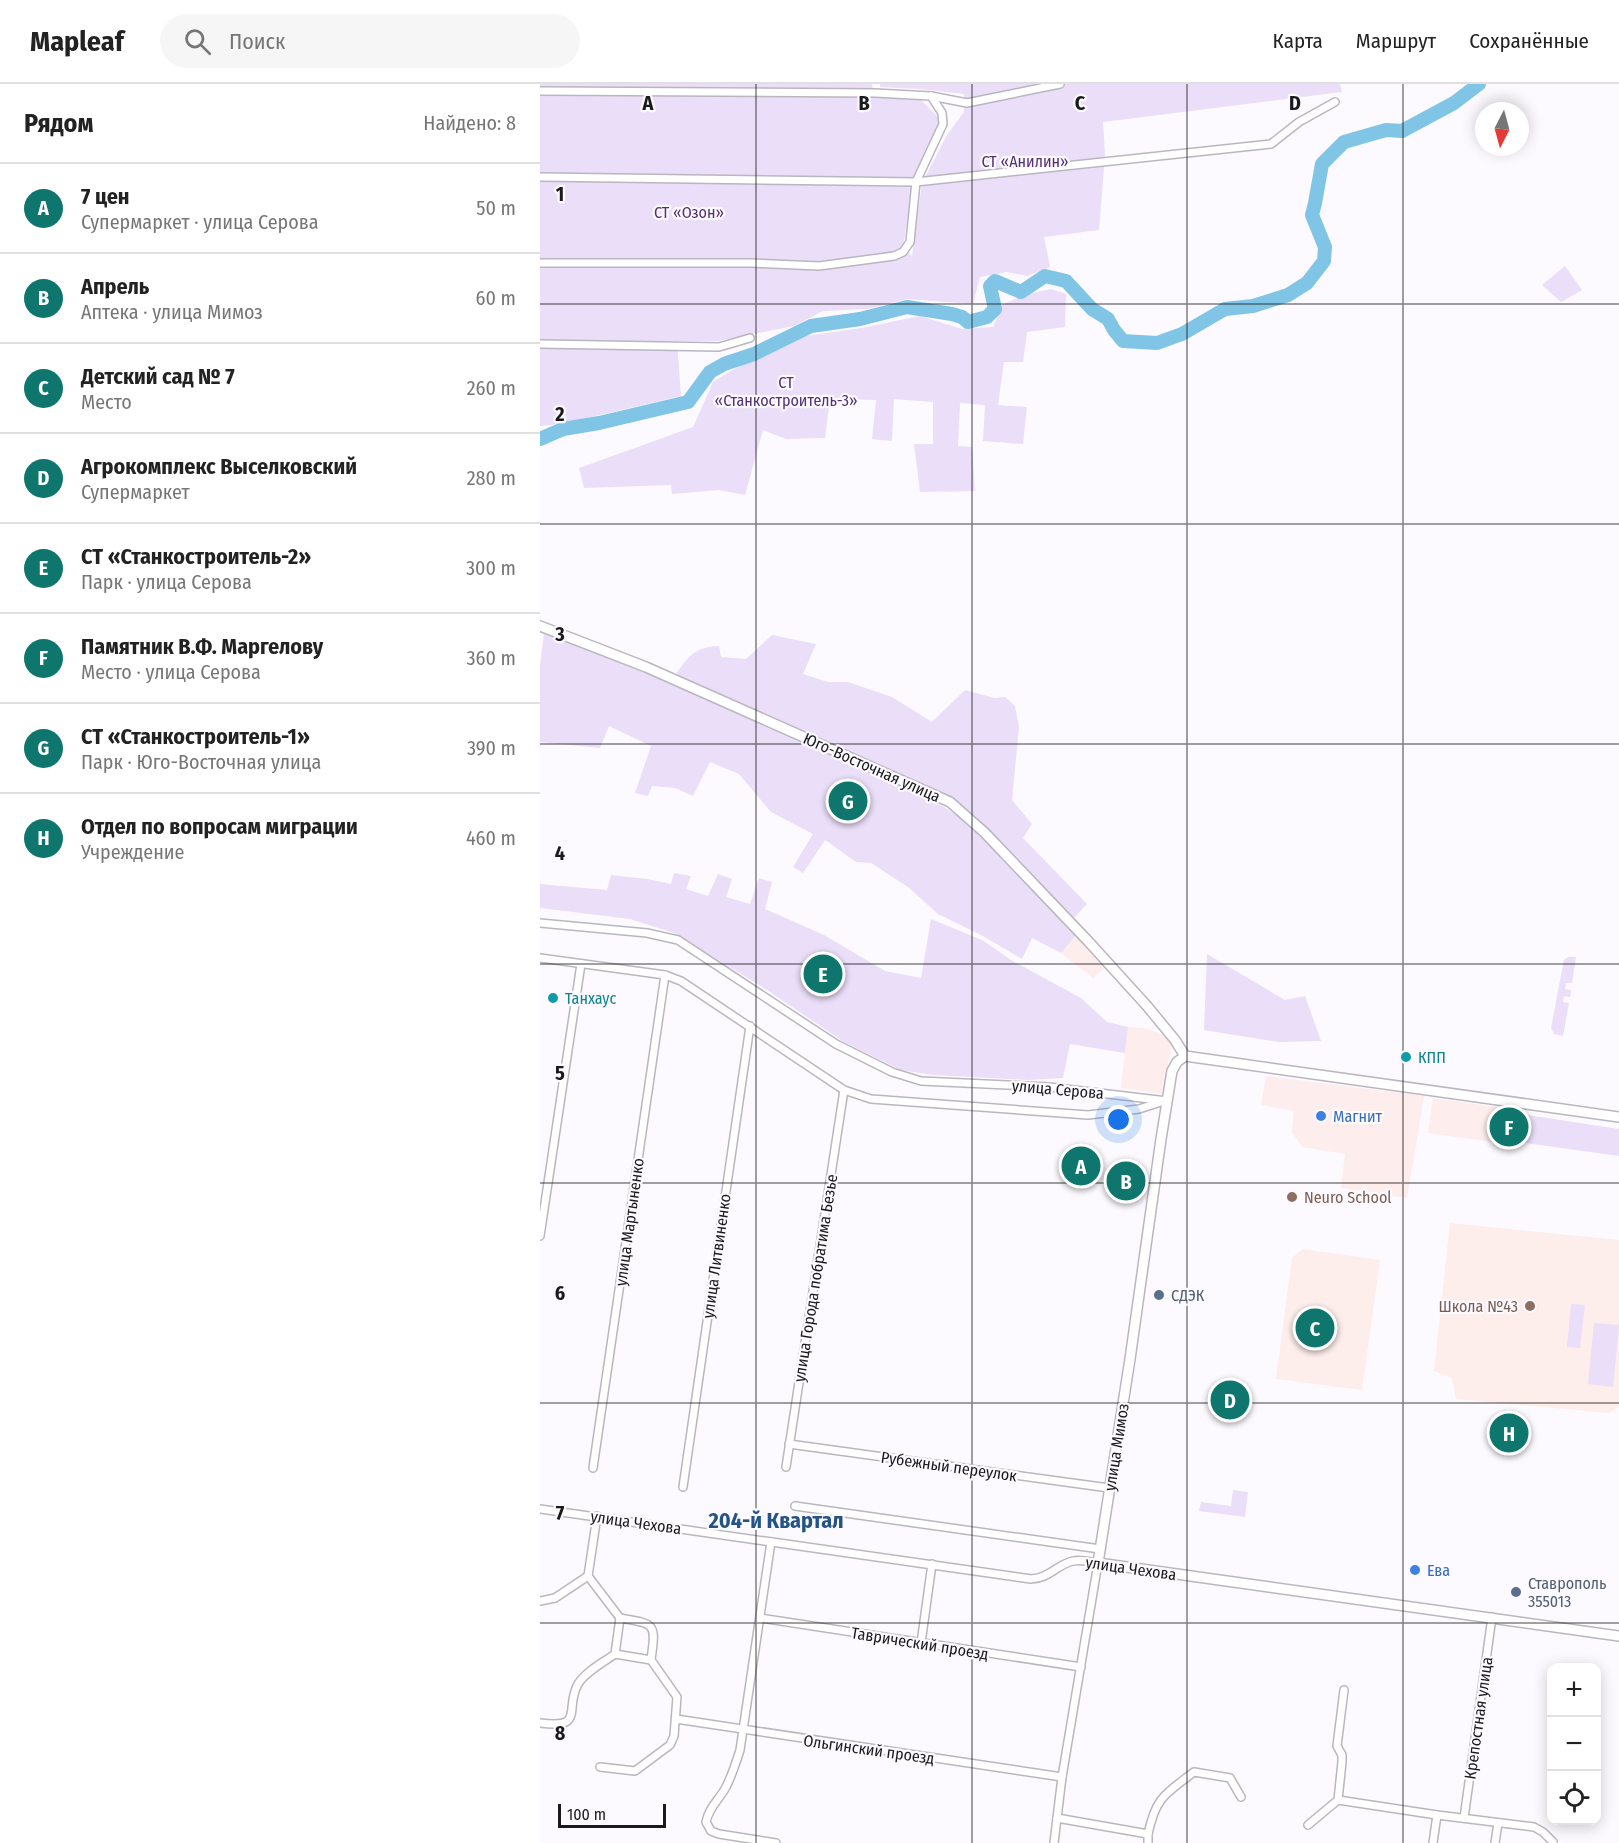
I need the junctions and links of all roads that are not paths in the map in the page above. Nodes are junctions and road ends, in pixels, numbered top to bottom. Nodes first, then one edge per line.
1 (874, 84) edge
2 (1060, 84) edge
3 (540, 91) edge
4 (875, 93) junction
5 (931, 96) junction
6 (1335, 102) dead end
7 (540, 177) edge
8 (916, 182) junction
9 (540, 263) edge
10 (750, 339) dead end
11 (540, 344) edge
12 (540, 626) edge
13 (540, 923) edge
14 (540, 958) edge
15 (581, 964) junction
16 (665, 975) junction
17 (750, 1026) junction
18 (1185, 1056) junction
19 (844, 1090) junction
20 (1167, 1101) junction
21 (1619, 1117) edge
22 (540, 1236) edge
23 (789, 1444) junction
24 (786, 1467) dead end
25 (593, 1468) dead end
26 (683, 1487) dead end
27 (1109, 1488) junction
28 (795, 1506) dead end
29 (540, 1509) edge
30 (597, 1516) junction
31 (771, 1542) junction
32 (1100, 1549) junction
33 (1098, 1563) junction
34 (932, 1564) junction
35 (588, 1576) junction
36 (540, 1600) edge
37 (1492, 1617) junction
38 (620, 1618) junction
39 (760, 1618) junction
40 (1619, 1636) edge
41 (921, 1642) junction
42 (615, 1654) junction
43 (651, 1660) junction
44 (1081, 1667) junction
45 (1344, 1690) dead end
46 (676, 1719) junction
47 (540, 1723) edge
48 (744, 1730) junction
49 (600, 1767) dead end
50 (1062, 1777) junction
51 (1241, 1797) dead end
52 (1338, 1800) junction
53 (1437, 1815) junction
54 (1057, 1818) junction
55 (1464, 1818) junction
56 (1498, 1823) junction
57 (1308, 1826) dead end
58 (1148, 1834) junction
59 (1553, 1842) edge
60 (776, 1843) edge
61 (1054, 1843) edge
62 (1148, 1843) edge
63 (1433, 1843) edge
64 (1495, 1843) edge

1 - 4 street
2 - 5 street
3 - 4 street
4 - 5 street
5 - 8 street
6 - 8 street
7 - 8 street
8 - 9 street
10 - 11 street
12 - 18 street, Юго-Восточная улица
13 - 20 street, улица Серова
14 - 15 street, улица Серова
15 - 16 street, улица Серова
15 - 22 street
16 - 17 street, улица Серова
16 - 25 street, улица Мартыненко
17 - 19 street, улица Серова
17 - 26 street, улица Литвиненко
18 - 20 street, улица Мимоз
18 - 21 street
19 - 20 street, улица Серова
19 - 23 street, улица Города побратима Безье
20 - 27 street, улица Мимоз
23 - 24 street, улица Города побратима Безье
23 - 27 street, Рубежный переулок
27 - 32 street, улица Мимоз
28 - 32 street
29 - 30 street, улица Чехова
30 - 31 street, улица Чехова
30 - 35 street
31 - 34 street, улица Чехова
31 - 39 street
32 - 33 street, улица Мимоз
33 - 34 street, улица Чехова
33 - 37 street, улица Чехова
33 - 44 street, улица Мимоз
34 - 41 street
35 - 36 street
35 - 38 street
37 - 40 street, улица Чехова
37 - 55 street, Крепостная улица
38 - 42 street
38 - 43 street
39 - 41 street, Таврический проезд
39 - 48 street
41 - 44 street, Таврический проезд
42 - 43 street
42 - 47 street
43 - 46 street
44 - 50 street, улица Мимоз
45 - 52 street
46 - 48 street, Ольгинский проезд
46 - 49 street
48 - 50 street, Ольгинский проезд
48 - 60 street
50 - 54 street, улица Мимоз
51 - 58 street
52 - 53 street
52 - 57 street
53 - 55 street
53 - 63 street
54 - 58 street
54 - 61 street, улица Мимоз
55 - 56 street
56 - 59 street
56 - 64 street
58 - 62 street

